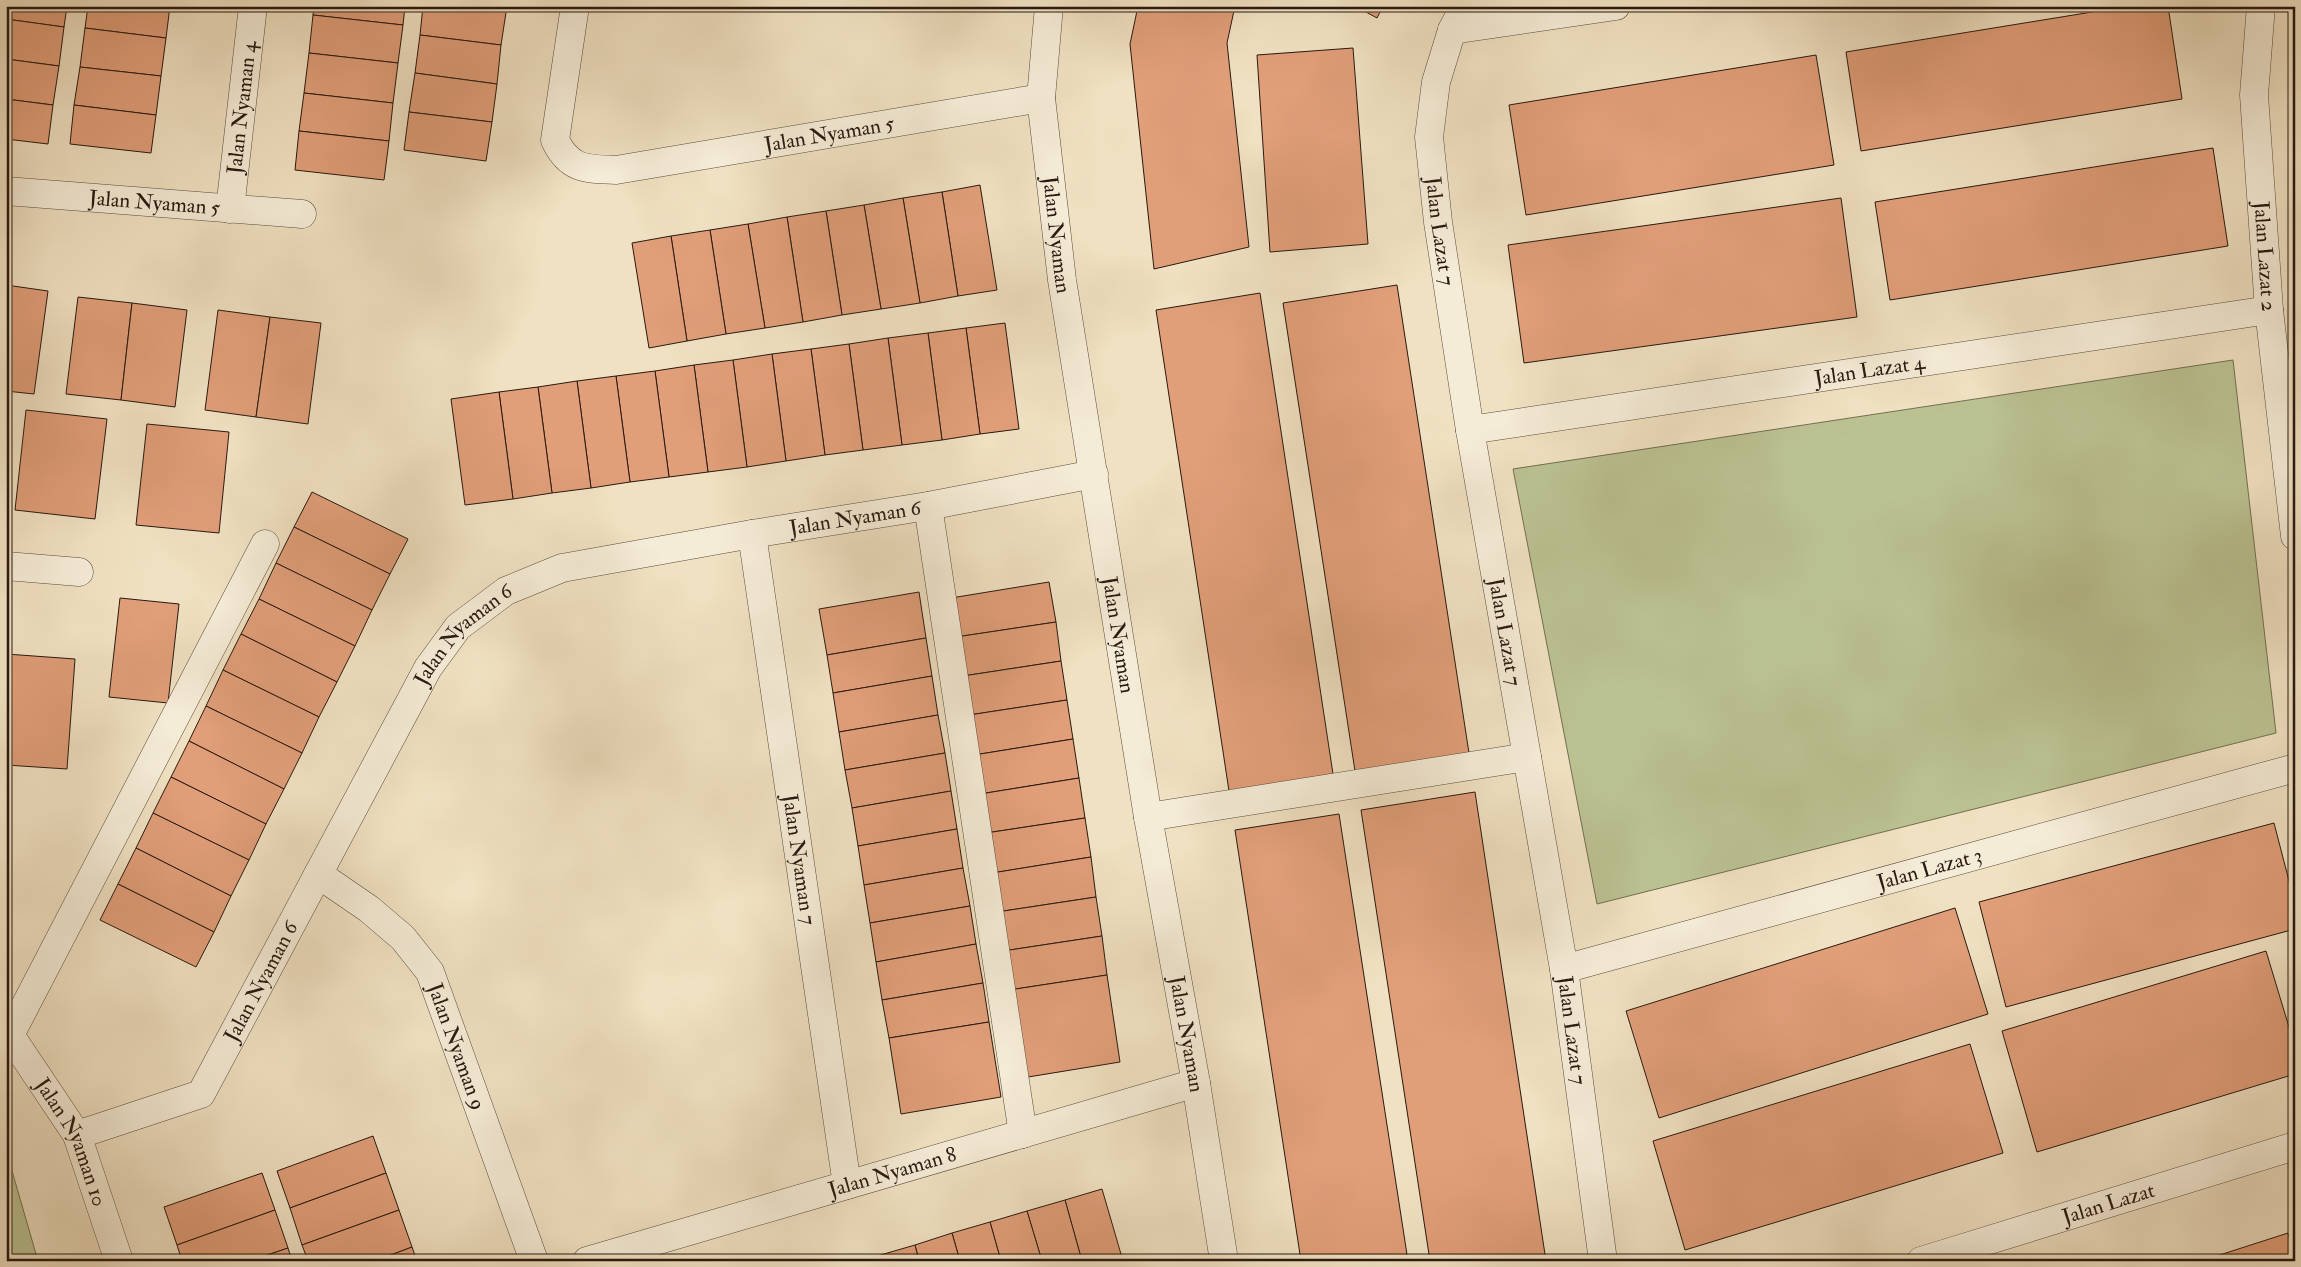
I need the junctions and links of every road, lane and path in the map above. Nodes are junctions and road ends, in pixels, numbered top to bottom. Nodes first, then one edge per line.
1 (252, 6) edge
2 (575, 6) edge
3 (1049, 6) edge
4 (1465, 6) edge
5 (1616, 6) edge
6 (2261, 6) edge
7 (1452, 30) junction
8 (1041, 98) junction
9 (6, 191) edge
10 (230, 209) junction
11 (302, 214) dead end
12 (2269, 310) junction
13 (1470, 430) junction
14 (1094, 474) junction
15 (928, 506) junction
16 (752, 534) junction
17 (2295, 536) edge
18 (265, 544) dead end
19 (6, 566) edge
20 (79, 572) dead end
21 (1527, 757) junction
22 (2295, 768) edge
23 (1148, 817) junction
24 (318, 874) junction
25 (1564, 969) junction
26 (8, 1034) edge
27 (1196, 1083) junction
28 (1023, 1134) junction
29 (77, 1135) junction
30 (2295, 1146) edge
31 (847, 1185) junction
32 (118, 1261) edge
33 (534, 1261) edge
34 (586, 1261) edge
35 (1224, 1261) edge
36 (1603, 1261) edge
37 (1921, 1261) edge

1 - 10 street, Jalan Nyaman 4
2 - 8 street, Jalan Nyaman 5
3 - 8 street, Jalan Nyaman
4 - 7 street, Jalan Lazat 7
5 - 7 street
6 - 12 street, Jalan Lazat 2
7 - 13 street, Jalan Lazat 7
8 - 14 street, Jalan Nyaman
9 - 10 street, Jalan Nyaman 5
10 - 11 street, Jalan Nyaman 5
12 - 13 street, Jalan Lazat 4
12 - 17 street, Jalan Lazat 2
13 - 21 street, Jalan Lazat 7
14 - 15 street, Jalan Nyaman 6
14 - 23 street, Jalan Nyaman
15 - 16 street, Jalan Nyaman 6
15 - 28 street
16 - 24 street, Jalan Nyaman 6
16 - 31 street, Jalan Nyaman 7
18 - 26 street
19 - 20 street
21 - 23 street
21 - 25 street, Jalan Lazat 7
22 - 25 street, Jalan Lazat 3
23 - 27 street, Jalan Nyaman
24 - 29 street, Jalan Nyaman 6
24 - 33 street, Jalan Nyaman 9
25 - 36 street, Jalan Lazat 7
26 - 29 street, Jalan Nyaman 10
27 - 28 street, Jalan Nyaman 8
27 - 35 street, Jalan Nyaman
28 - 31 street, Jalan Nyaman 8
29 - 32 street, Jalan Nyaman 10
30 - 37 street, Jalan Lazat
31 - 34 street, Jalan Nyaman 8

